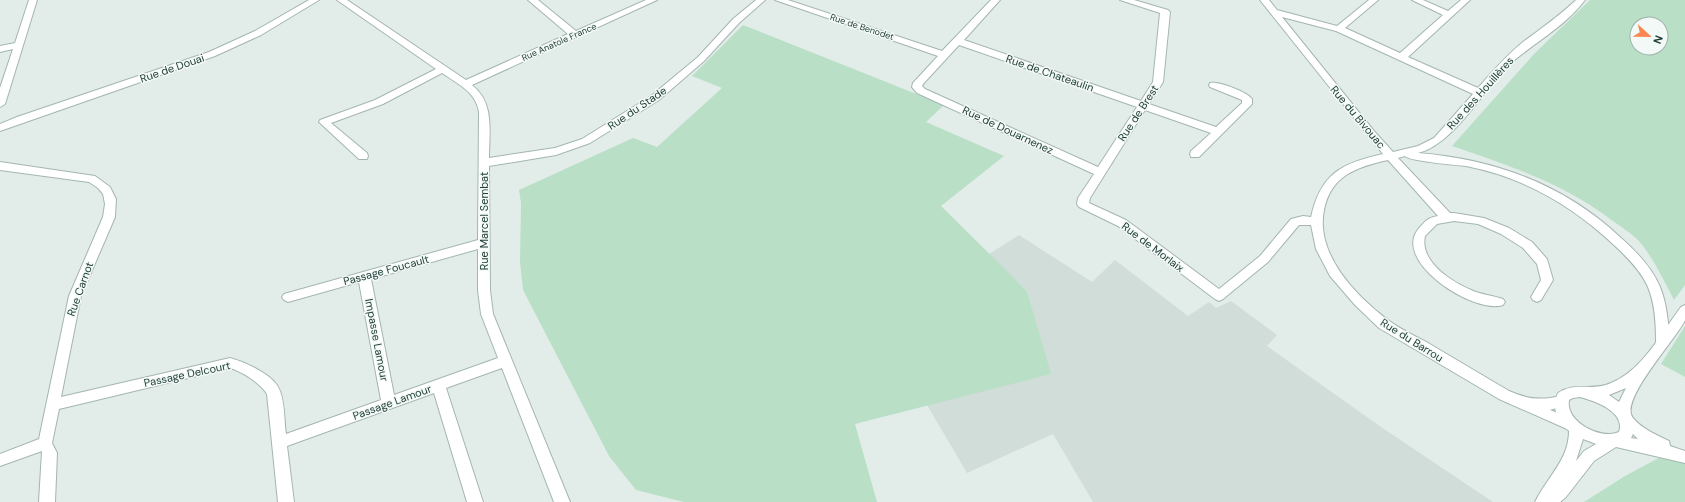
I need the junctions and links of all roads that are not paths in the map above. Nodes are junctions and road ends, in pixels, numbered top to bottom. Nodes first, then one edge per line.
1 (33, 0) edge
2 (315, 0) edge
3 (341, 0) edge
4 (532, 0) edge
5 (653, 0) edge
6 (761, 0) edge
7 (779, 0) edge
8 (996, 0) edge
9 (1124, 0) edge
10 (1264, 0) edge
11 (1374, 0) edge
12 (1416, 0) edge
13 (1466, 0) edge
14 (1581, 0) edge
15 (1274, 12) junction
16 (1450, 15) junction
17 (1339, 29) junction
18 (574, 35) junction
19 (957, 41) junction
20 (18, 45) junction
21 (0, 50) edge
22 (944, 55) junction
23 (1402, 57) junction
24 (443, 69) junction
25 (465, 84) junction
26 (1214, 86) dead end
27 (1480, 93) junction
28 (0, 104) edge
29 (1142, 105) junction
30 (0, 126) edge
31 (1219, 132) junction
32 (1195, 154) dead end
33 (1391, 155) junction
34 (364, 156) dead end
35 (484, 163) junction
36 (0, 166) edge
37 (1100, 172) junction
38 (1083, 204) joint
39 (1447, 218) junction
40 (1316, 222) junction
41 (484, 243) junction
42 (364, 276) junction
43 (288, 297) dead end
44 (1537, 297) dead end
45 (1499, 302) dead end
46 (1685, 310) edge
47 (1663, 341) junction
48 (505, 361) junction
49 (1641, 371) junction
50 (438, 385) junction
51 (1591, 394) junction
52 (1561, 401) junction
53 (1519, 402) junction
54 (389, 403) junction
55 (54, 404) junction
56 (1625, 419) junction
57 (1574, 426) junction
58 (1615, 441) junction
59 (279, 443) junction
60 (45, 444) junction
61 (1685, 454) edge
62 (1685, 457) edge
63 (0, 460) edge
64 (47, 502) edge
65 (286, 502) edge
66 (475, 502) edge
67 (562, 502) edge
68 (1543, 502) edge
69 (1549, 502) edge

1 - 20 street
2 - 30 street, Rue de Douai
3 - 24 street, Rue Marcel Sembat
4 - 18 street
5 - 18 street, Rue Anatole France
6 - 35 street, Rue du Stade
7 - 22 street, Rue de Benodet
8 - 19 street
9 - 29 street, Rue de Brest
10 - 15 street, Rue du Bivouac
11 - 17 street
12 - 16 street
13 - 16 street
14 - 27 street, Rue des Houillères
15 - 17 street
15 - 33 street, Rue du Bivouac
16 - 23 street
17 - 23 street
18 - 25 street, Rue Anatole France
19 - 22 street
19 - 29 street, Rue de Chateaulin
20 - 21 street
20 - 28 street
22 - 37 street, Rue de Douarnenez
23 - 27 street
24 - 25 street, Rue Marcel Sembat
24 - 34 street
25 - 35 street, Rue Marcel Sembat
26 - 31 street
27 - 33 street, Rue des Houillères
29 - 31 street, Rue de Chateaulin
29 - 37 street, Rue de Brest
31 - 32 street
33 - 39 street, Rue du Bivouac
33 - 40 street, Rue du Barrou
33 - 47 street
35 - 41 street, Rue Marcel Sembat
36 - 55 street, Rue Carnot
37 - 38 street, Rue de Brest
38 - 40 street, Rue de Morlaix
39 - 44 street
39 - 45 street
40 - 53 street, Rue du Barrou
41 - 42 street, Passage Foucault
41 - 48 street, Rue Marcel Sembat
42 - 43 street, Passage Foucault
42 - 54 street, Impasse Lamour
46 - 47 street
47 - 49 street
48 - 50 street, Passage Lamour
48 - 67 street, Rue Marcel Sembat
49 - 51 street
49 - 56 street
50 - 54 street, Passage Lamour
50 - 66 street
51 - 52 street, Rue du Barrou
51 - 56 street
52 - 53 street, Rue du Barrou
52 - 57 street
53 - 57 street, Rue du Barrou
54 - 59 street, Passage Lamour
55 - 59 street, Passage Delcourt
55 - 60 street, Rue Carnot
56 - 58 street
56 - 61 street
57 - 58 street, Rue du Barrou
57 - 68 street
58 - 62 street, Rue du Barrou
58 - 69 street
59 - 65 street, Passage Delcourt
60 - 63 street
60 - 64 street, Rue Carnot

